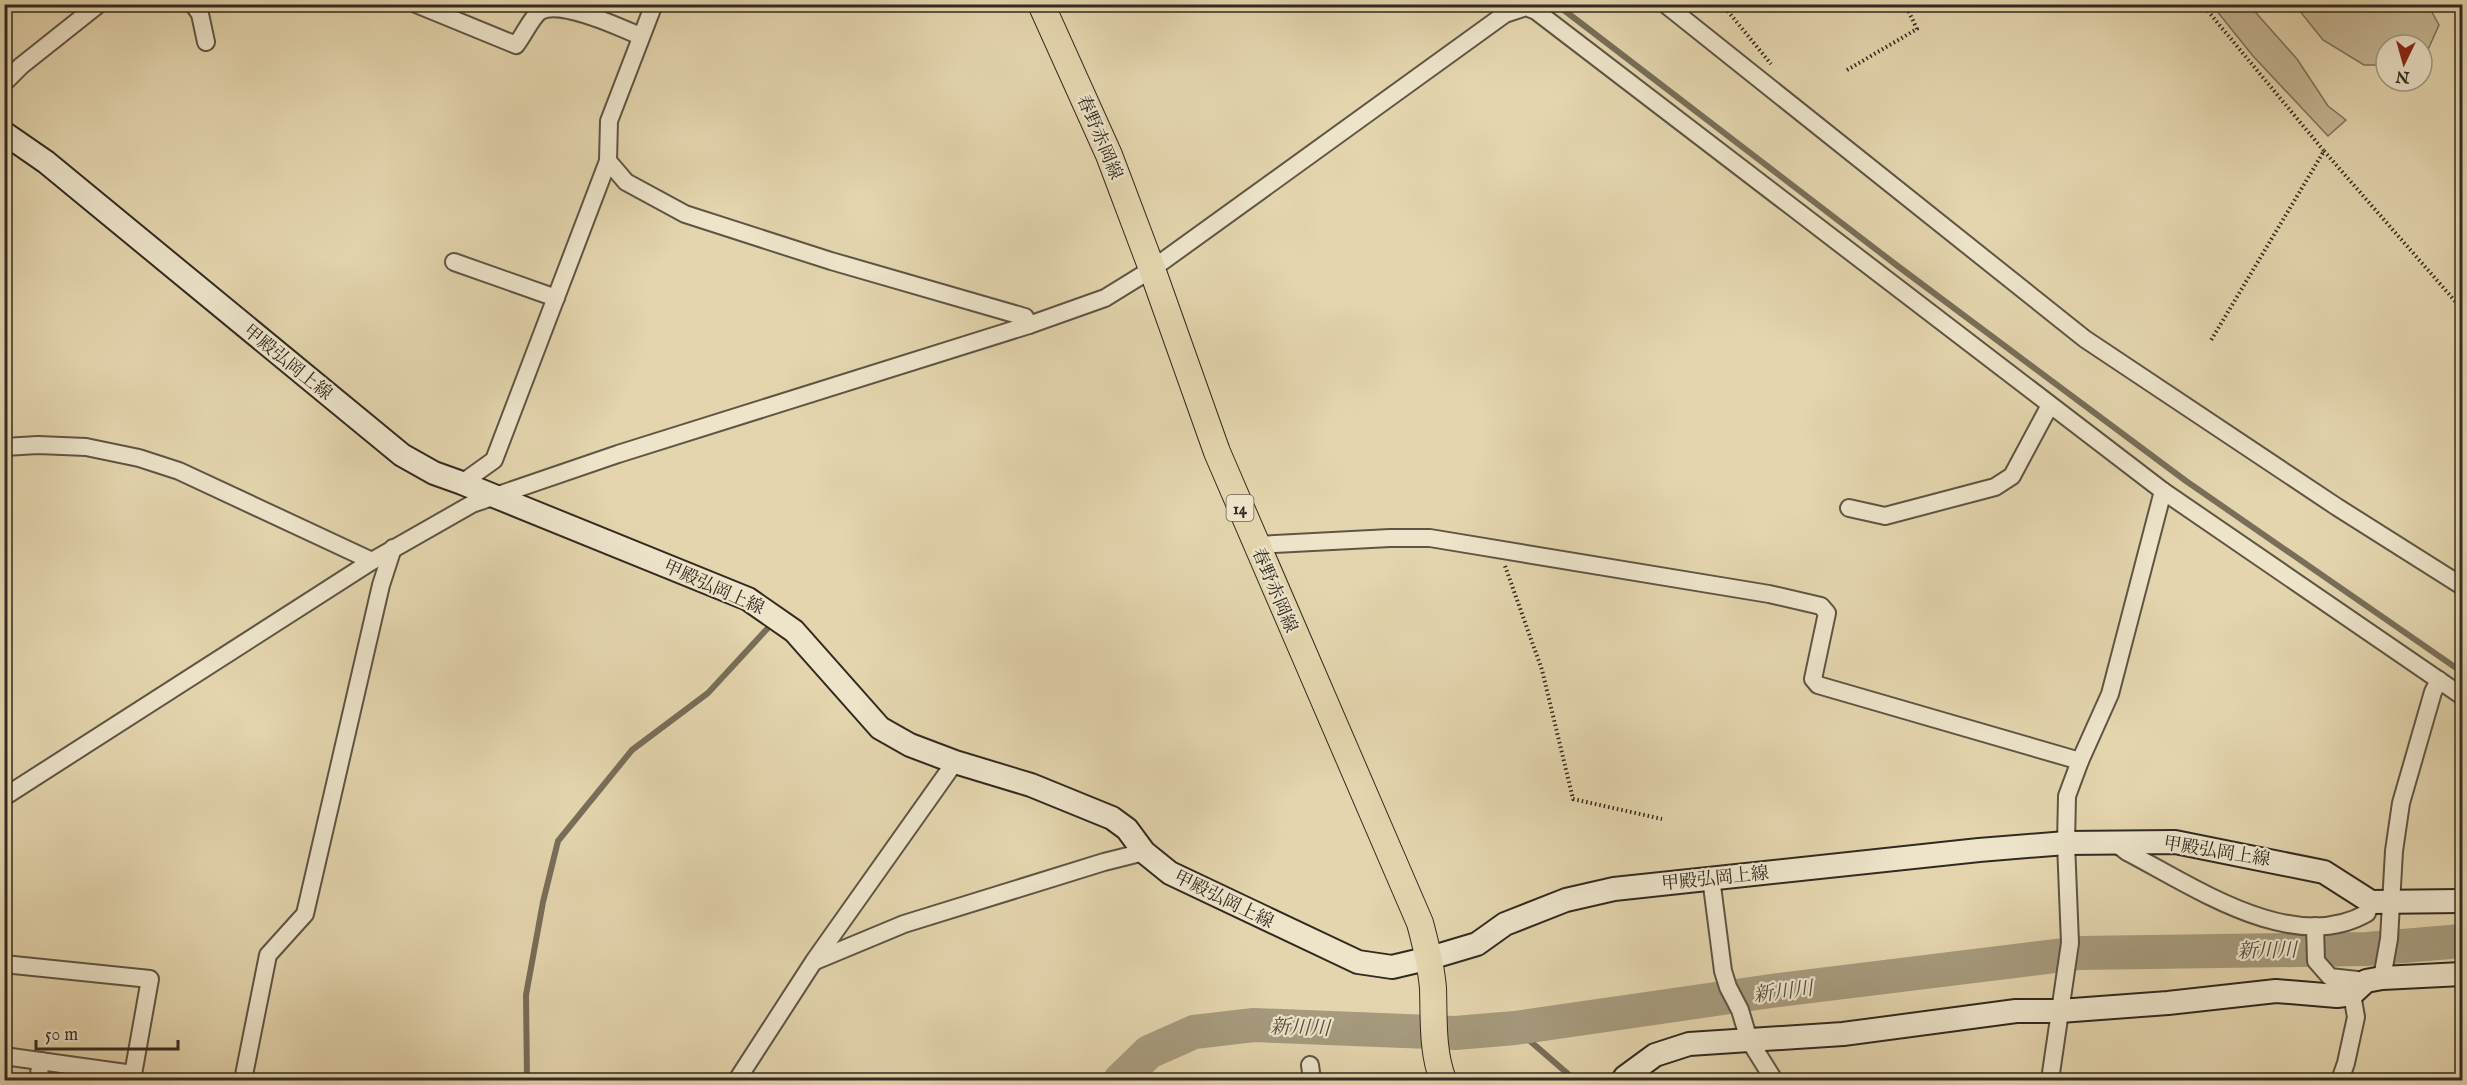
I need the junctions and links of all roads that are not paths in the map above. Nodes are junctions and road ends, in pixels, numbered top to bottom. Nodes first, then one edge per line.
1 (99, 4) edge
2 (193, 4) edge
3 (416, 4) edge
4 (654, 4) edge
5 (1041, 4) edge
6 (1665, 4) edge
7 (1526, 6) edge
8 (541, 7) edge
9 (640, 36) junction
10 (206, 42) dead end
11 (4, 83) edge
12 (4, 133) edge
13 (608, 161) junction
14 (454, 262) dead end
15 (1152, 269) junction
16 (556, 298) junction
17 (1029, 325) junction
18 (2050, 405) junction
19 (4, 447) edge
20 (462, 483) junction
21 (2163, 491) junction
22 (493, 495) junction
23 (1849, 508) dead end
24 (1256, 545) junction
25 (393, 548) junction
26 (372, 561) junction
27 (2463, 586) edge
28 (2439, 680) junction
29 (2463, 696) edge
30 (2080, 761) junction
31 (955, 762) junction
32 (4, 797) edge
33 (2114, 842) junction
34 (2066, 843) junction
35 (1144, 852) junction
36 (1711, 878) junction
37 (2463, 901) edge
38 (2381, 902) junction
39 (2314, 926) junction
40 (1430, 958) junction
41 (814, 961) junction
42 (4, 964) edge
43 (2463, 974) edge
44 (2367, 984) junction
45 (2060, 1011) junction
46 (1749, 1040) junction
47 (4, 1056) edge
48 (41, 1061) junction
49 (132, 1077) edge
50 (38, 1080) edge
51 (243, 1080) edge
52 (737, 1080) edge
53 (1443, 1080) edge
54 (1623, 1080) edge
55 (1774, 1080) edge
56 (2050, 1080) edge
57 (2340, 1080) edge

1 - 11 street
2 - 10 street
3 - 8 street
4 - 9 street
5 - 15 main road, 春野赤岡線 / 14
6 - 27 street
7 - 15 street
7 - 18 street
8 - 9 street
9 - 13 street
12 - 20 main road, 甲殿弘岡上線
13 - 16 street
13 - 17 street
14 - 16 street
15 - 17 street
15 - 24 main road, 春野赤岡線 / 14
16 - 20 street
17 - 22 street
18 - 21 street
18 - 23 street
19 - 26 street
20 - 22 main road, 甲殿弘岡上線
21 - 28 street
21 - 30 street
22 - 25 street
22 - 31 main road, 甲殿弘岡上線
24 - 30 street
24 - 40 main road, 春野赤岡線 / 14
25 - 26 street
25 - 51 street
26 - 32 street
28 - 29 street
28 - 38 street
30 - 34 street
31 - 35 main road, 甲殿弘岡上線
31 - 41 street
33 - 34 main road, 甲殿弘岡上線
33 - 38 main road, 甲殿弘岡上線
33 - 39 street
34 - 36 main road, 甲殿弘岡上線
34 - 45 street
35 - 40 main road, 甲殿弘岡上線
35 - 41 street
36 - 40 main road, 甲殿弘岡上線
36 - 46 street
37 - 38 main road
38 - 39 street
38 - 44 street
39 - 44 street
40 - 53 main road, 春野赤岡線 / 14
41 - 52 street
42 - 49 street
43 - 44 main road
44 - 45 main road
44 - 57 street
45 - 46 main road
45 - 56 street
46 - 54 main road
46 - 55 street
47 - 48 street
48 - 49 street
48 - 50 street

